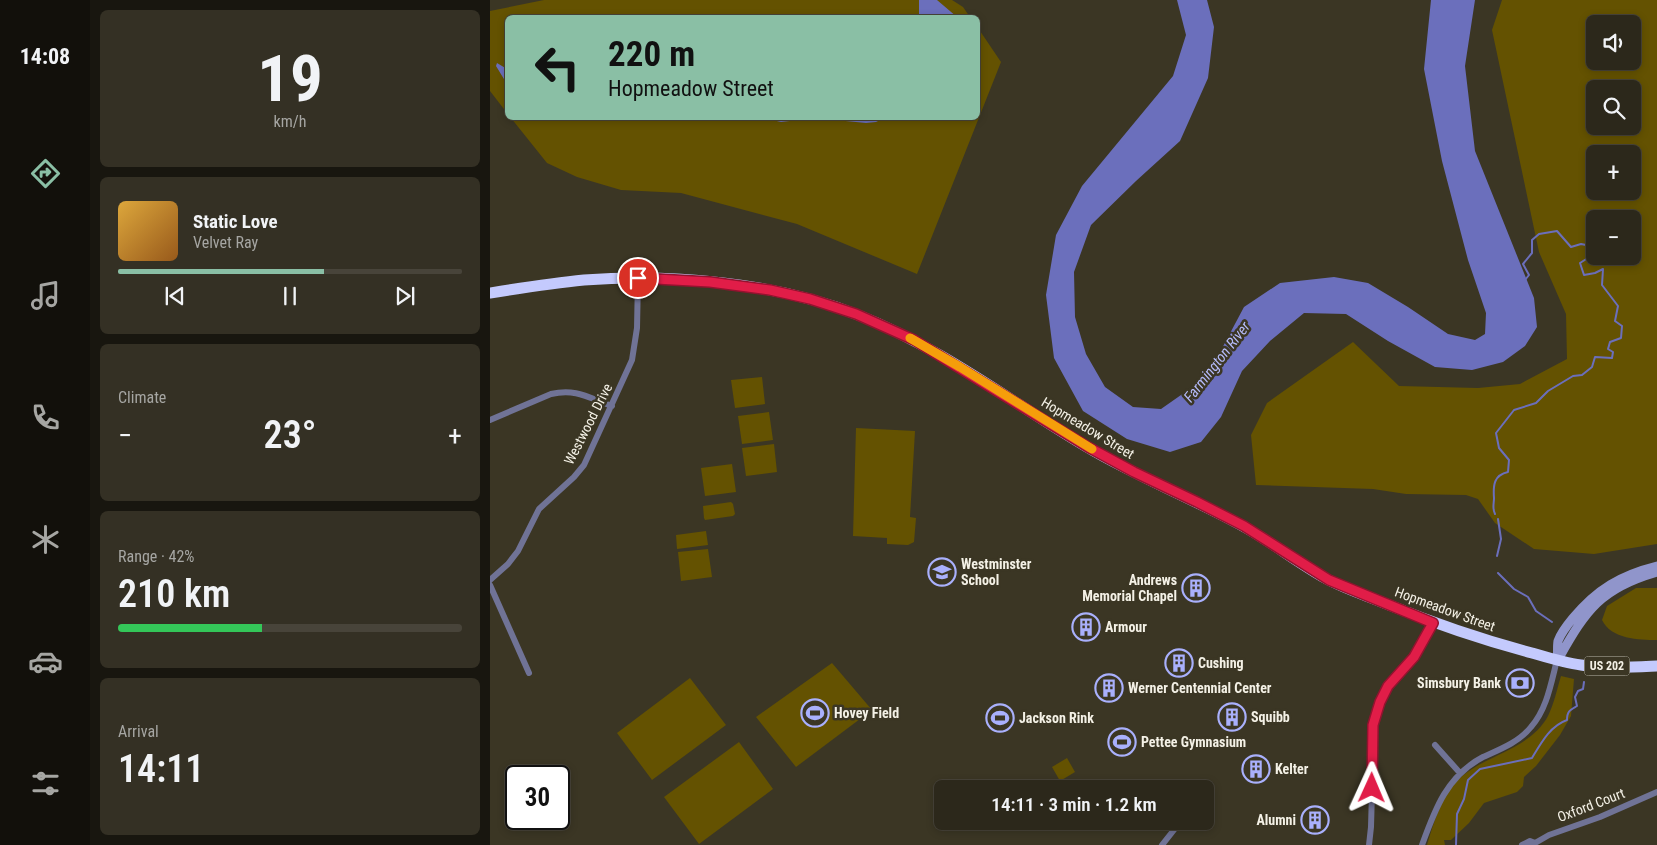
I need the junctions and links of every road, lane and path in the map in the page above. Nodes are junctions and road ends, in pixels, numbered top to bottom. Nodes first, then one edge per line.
1 (638, 278) junction
2 (490, 293) edge
3 (612, 406) junction
4 (490, 420) edge
5 (1657, 566) edge
6 (1657, 572) edge
7 (490, 580) edge
8 (490, 585) edge
9 (1433, 623) junction
10 (1558, 660) junction
11 (1657, 666) edge
12 (529, 672) dead end
13 (1435, 745) dead end
14 (1460, 773) junction
15 (1657, 792) edge
16 (1174, 830) edge
17 (1536, 844) edge
18 (1162, 845) edge
19 (1369, 845) edge
20 (1422, 845) edge
21 (1522, 845) edge

1 - 2 highway, Hopmeadow Street / US 202
1 - 3 street, Westwood Drive
1 - 9 highway, Hopmeadow Street / US 202
3 - 4 street
3 - 7 street, Westwood Drive
5 - 10 street
6 - 10 street
8 - 12 street
9 - 10 highway, Hopmeadow Street / US 202
9 - 19 street
10 - 11 highway, Hopmeadow Street / US 202
10 - 14 street
13 - 14 street
14 - 20 street
15 - 17 street, Oxford Court
16 - 18 street
17 - 21 street, Oxford Court

